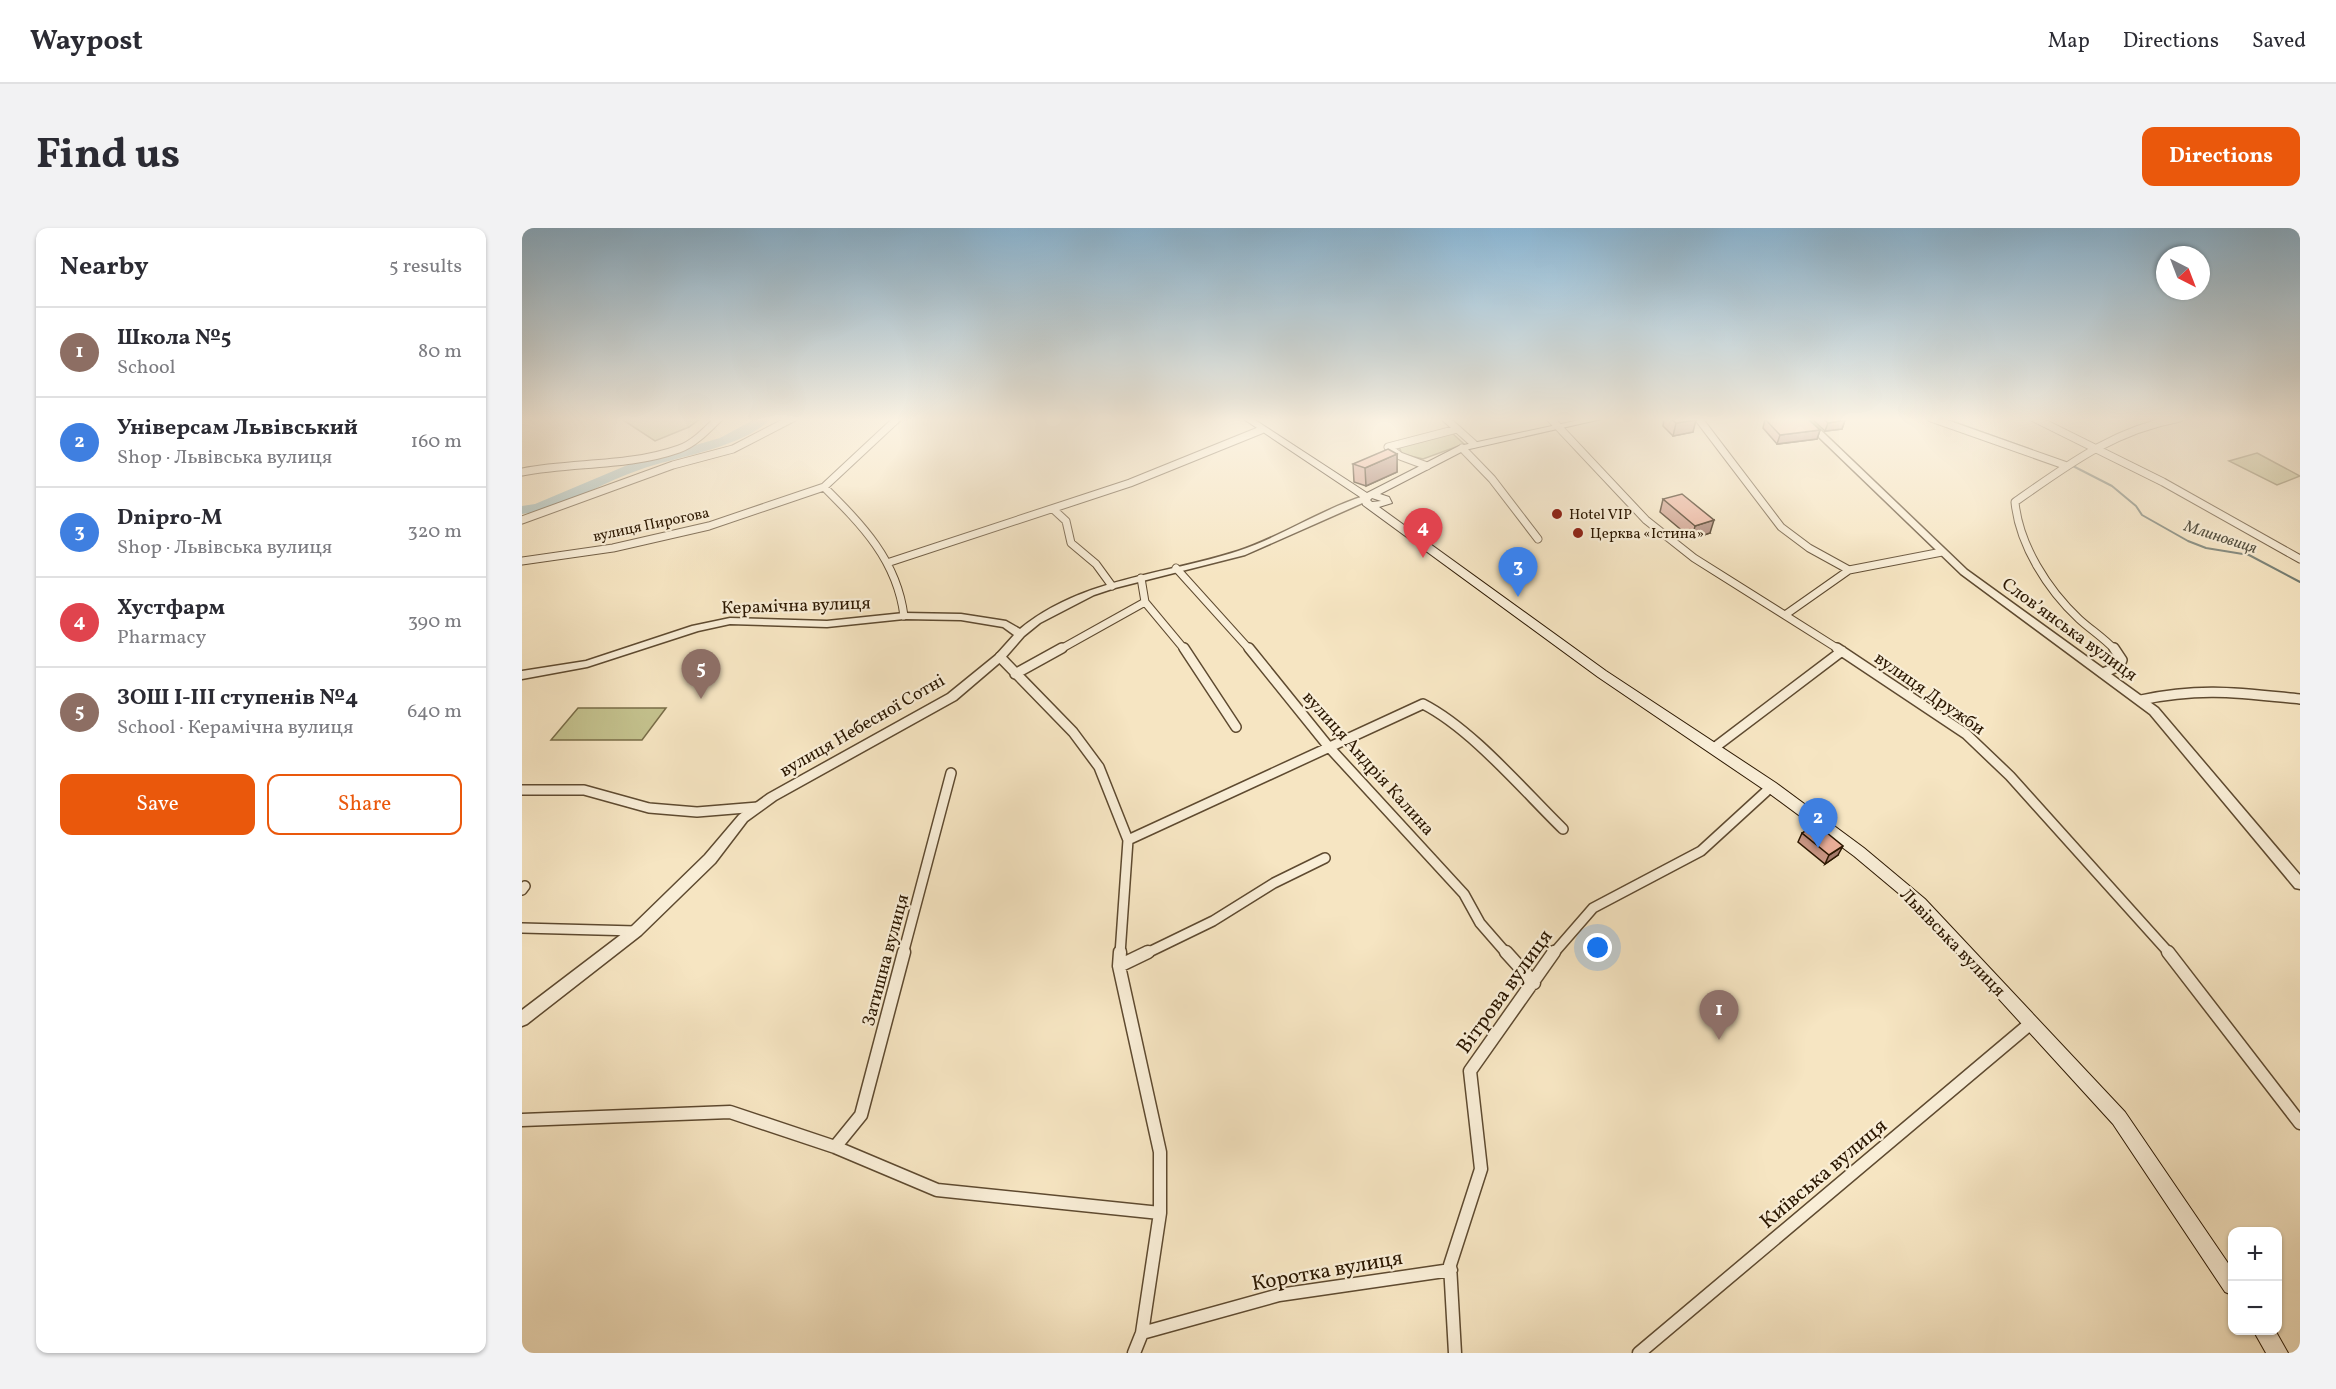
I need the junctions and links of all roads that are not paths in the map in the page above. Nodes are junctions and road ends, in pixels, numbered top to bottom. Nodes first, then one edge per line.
1 (658, 470) edge
2 (842, 470) edge
3 (1161, 470) edge
4 (1324, 470) edge
5 (1420, 470) edge
6 (1422, 470) edge
7 (1484, 470) edge
8 (1600, 470) edge
9 (1738, 470) edge
10 (1859, 470) edge
11 (2060, 470) edge
12 (2141, 470) edge
13 (824, 487) junction
14 (1368, 499) junction
15 (1387, 503) junction
16 (1053, 509) junction
17 (522, 520) edge
18 (1398, 526) junction
19 (1538, 539) dead end
20 (1942, 552) junction
21 (2300, 559) edge
22 (522, 561) edge
23 (890, 562) junction
24 (1176, 568) junction
25 (1849, 570) junction
26 (1141, 578) junction
27 (1112, 586) junction
28 (1145, 602) junction
29 (1785, 615) junction
30 (904, 616) junction
31 (1036, 621) junction
32 (1005, 624) junction
33 (1020, 634) junction
34 (1842, 651) junction
35 (1000, 657) junction
36 (2103, 673) junction
37 (1015, 674) junction
38 (522, 675) edge
39 (2141, 699) junction
40 (2300, 699) edge
41 (1236, 727) dead end
42 (1328, 746) junction
43 (1714, 748) junction
44 (951, 773) dead end
45 (1771, 787) junction
46 (522, 790) edge
47 (758, 807) junction
48 (1563, 829) dead end
49 (1128, 840) junction
50 (1324, 858) dead end
51 (2300, 884) edge
52 (522, 928) edge
53 (636, 932) junction
54 (1119, 966) junction
55 (1534, 983) junction
56 (522, 1019) edge
57 (2031, 1023) junction
58 (522, 1120) edge
59 (2300, 1123) edge
60 (835, 1147) junction
61 (1160, 1213) junction
62 (1450, 1270) junction
63 (2229, 1281) edge
64 (1142, 1333) junction
65 (2266, 1335) edge
66 (1134, 1353) edge
67 (1455, 1353) edge
68 (1639, 1353) edge
69 (2278, 1353) edge

1 - 17 street
2 - 13 street, вулиця Пирогова
3 - 16 street
4 - 14 main road
5 - 14 main road
6 - 15 main road
7 - 19 street
8 - 29 street, вулиця Дружби
9 - 25 street
10 - 20 street, Словʼянська вулиця
11 - 36 street
12 - 21 street
13 - 22 street, вулиця Пирогова
13 - 23 street
14 - 15 main road
14 - 18 main road, Львівська вулиця
14 - 24 street, вулиця Небесної Сотні
15 - 18 main road, Львівська вулиця
16 - 23 street
16 - 27 street
18 - 43 main road, Львівська вулиця
20 - 25 street
20 - 36 street, Словʼянська вулиця
23 - 30 street
24 - 26 street, вулиця Небесної Сотні
24 - 42 street, вулиця Андрія Калина
25 - 29 street
26 - 27 street, вулиця Небесної Сотні
26 - 28 street
27 - 31 street, вулиця Небесної Сотні
28 - 37 street
28 - 41 street
29 - 34 street, вулиця Дружби
30 - 32 street, Керамічна вулиця
30 - 38 street, Керамічна вулиця
31 - 32 street, Керамічна вулиця
31 - 33 street, вулиця Небесної Сотні
32 - 33 street, Керамічна вулиця
33 - 35 street, вулиця Небесної Сотні
34 - 43 street
34 - 59 street, вулиця Дружби
35 - 37 street
35 - 47 street, вулиця Небесної Сотні
36 - 39 street, Словʼянська вулиця
37 - 49 street
39 - 40 street
39 - 51 street, Словʼянська вулиця
42 - 48 street
42 - 49 street
42 - 55 street, вулиця Андрія Калина
43 - 45 main road, Львівська вулиця
44 - 60 street, Затишна вулиця
45 - 55 street, Вітрова вулиця
45 - 57 main road, Львівська вулиця
46 - 47 street
47 - 53 street, вулиця Небесної Сотні
49 - 54 street
50 - 54 street
52 - 53 street
53 - 56 street, вулиця Небесної Сотні
54 - 61 street
55 - 62 street, Вітрова вулиця
57 - 63 main road, Львівська вулиця
57 - 68 street, Київська вулиця
58 - 60 street
60 - 61 street
61 - 64 street
62 - 64 street, Коротка вулиця
62 - 67 street, Вітрова вулиця
64 - 66 street
65 - 69 main road

